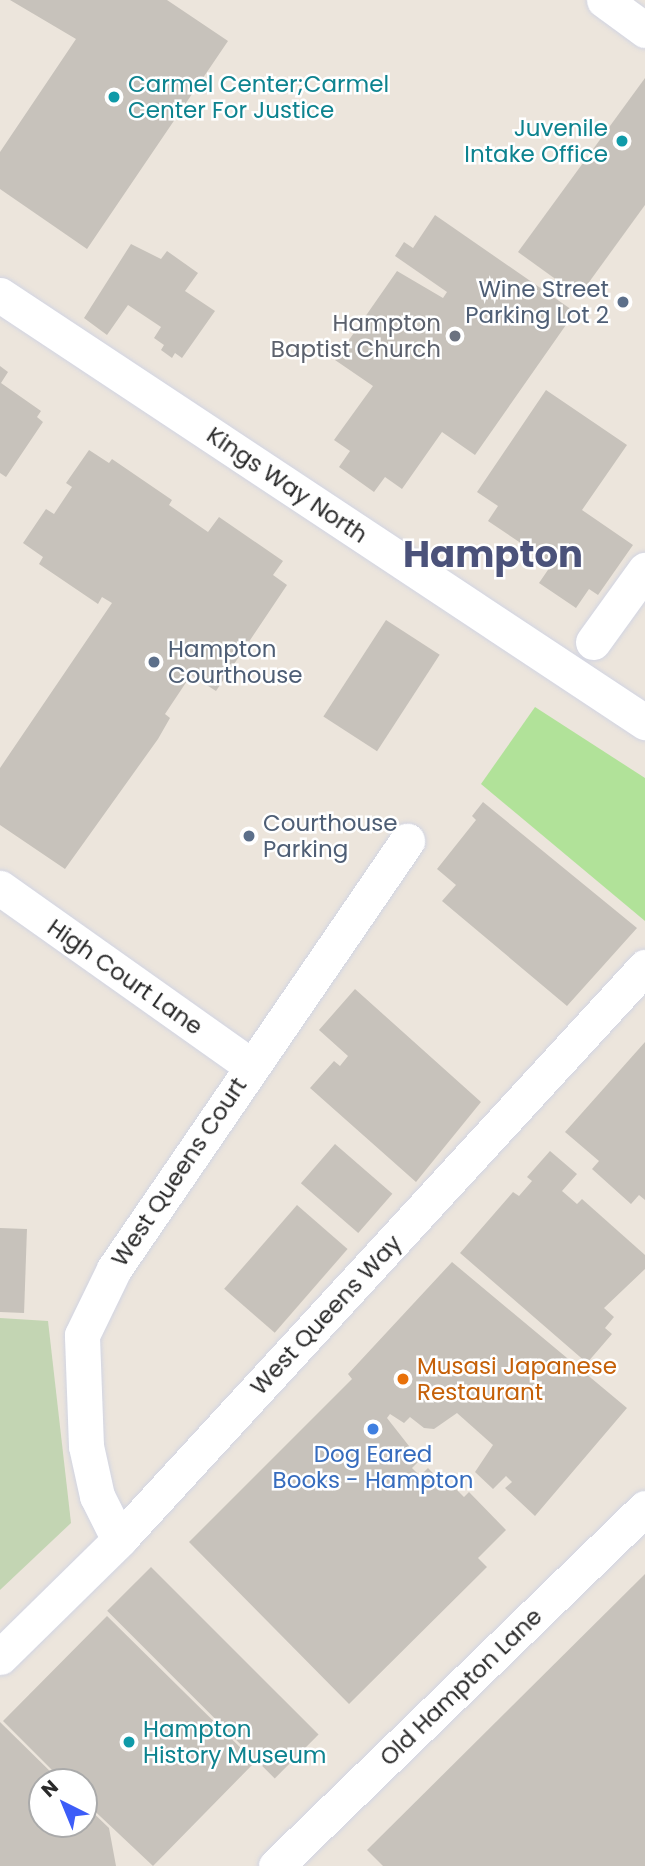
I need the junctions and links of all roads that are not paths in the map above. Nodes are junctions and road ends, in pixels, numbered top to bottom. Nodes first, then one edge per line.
1 (604, 0) edge
2 (645, 30) edge
3 (0, 295) edge
4 (645, 570) edge
5 (593, 642) dead end
6 (645, 722) edge
7 (407, 841) dead end
8 (0, 888) edge
9 (645, 967) edge
10 (250, 1065) junction
11 (645, 1507) edge
12 (119, 1540) junction
13 (0, 1657) edge
14 (295, 1860) edge

1 - 2 street
3 - 6 street, Kings Way North
4 - 5 street
7 - 10 street, West Queens Court
8 - 10 street, High Court Lane
9 - 12 street, West Queens Way
10 - 12 street, West Queens Court
11 - 14 street, Old Hampton Lane
12 - 13 street, West Queens Way

